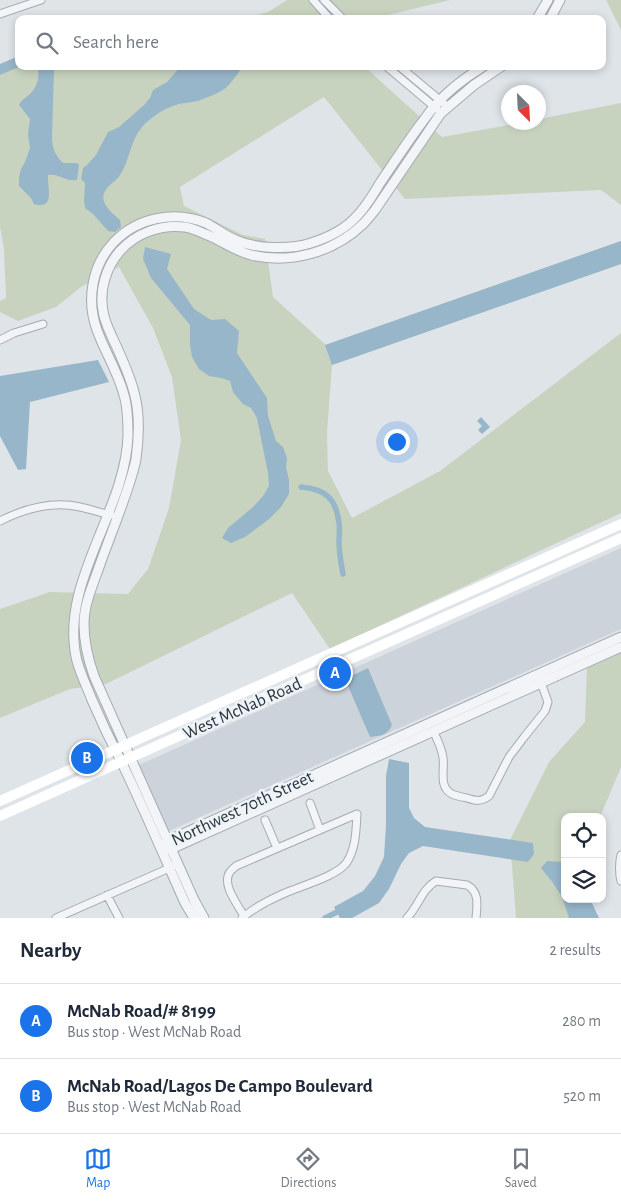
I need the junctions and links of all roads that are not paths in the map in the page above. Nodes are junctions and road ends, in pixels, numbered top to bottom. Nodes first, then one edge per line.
1 (41, 0) edge
2 (314, 0) edge
3 (324, 0) edge
4 (548, 0) edge
5 (560, 0) edge
6 (0, 14) edge
7 (327, 15) edge
8 (339, 15) edge
9 (539, 15) edge
10 (552, 15) edge
11 (391, 70) edge
12 (403, 70) edge
13 (478, 70) edge
14 (496, 70) edge
15 (437, 104) junction
16 (445, 110) junction
17 (103, 304) junction
18 (94, 316) junction
19 (42, 324) dead end
20 (0, 340) edge
21 (108, 515) junction
22 (117, 517) junction
23 (0, 521) edge
24 (621, 524) edge
25 (621, 538) edge
26 (92, 557) junction
27 (102, 560) junction
28 (621, 637) edge
29 (621, 647) edge
30 (540, 679) junction
31 (434, 732) junction
32 (120, 748) junction
33 (126, 760) junction
34 (17, 794) junction
35 (0, 801) edge
36 (310, 803) dead end
37 (0, 810) edge
38 (0, 816) edge
39 (265, 820) dead end
40 (320, 830) junction
41 (169, 845) junction
42 (160, 848) junction
43 (277, 848) junction
44 (621, 855) edge
45 (174, 866) junction
46 (621, 881) edge
47 (107, 895) junction
48 (243, 917) edge
49 (56, 918) edge
50 (118, 918) edge
51 (194, 918) edge
52 (204, 918) edge
53 (407, 918) edge
54 (476, 918) edge

1 - 6 street
2 - 7 street
3 - 8 street
4 - 9 street
5 - 10 street
11 - 15 street
12 - 15 street
13 - 15 street
14 - 16 street
15 - 16 street
15 - 18 street
16 - 17 street
17 - 18 street
17 - 22 street
18 - 21 street
19 - 20 street
21 - 22 street
21 - 23 street
21 - 26 street
22 - 27 street
24 - 32 main road, West McNab Road
25 - 33 main road, West McNab Road
26 - 27 street
26 - 32 street
27 - 32 street
28 - 30 street, Northwest 70th Street
29 - 30 street, Northwest 70th Street
30 - 31 street, Northwest 70th Street
30 - 31 street
30 - 41 street, Northwest 70th Street
31 - 41 street, Northwest 70th Street
32 - 33 street
32 - 34 main road, West McNab Road
33 - 38 main road, West McNab Road
33 - 41 street
33 - 42 street
34 - 35 main road, West McNab Road
34 - 37 main road
36 - 40 street
39 - 43 street
40 - 43 street
40 - 48 street
41 - 42 street, Northwest 70th Street
41 - 45 street
42 - 45 street
43 - 48 street
44 - 46 street
45 - 47 street
45 - 51 street
45 - 52 street
47 - 49 street
47 - 50 street
53 - 54 street

